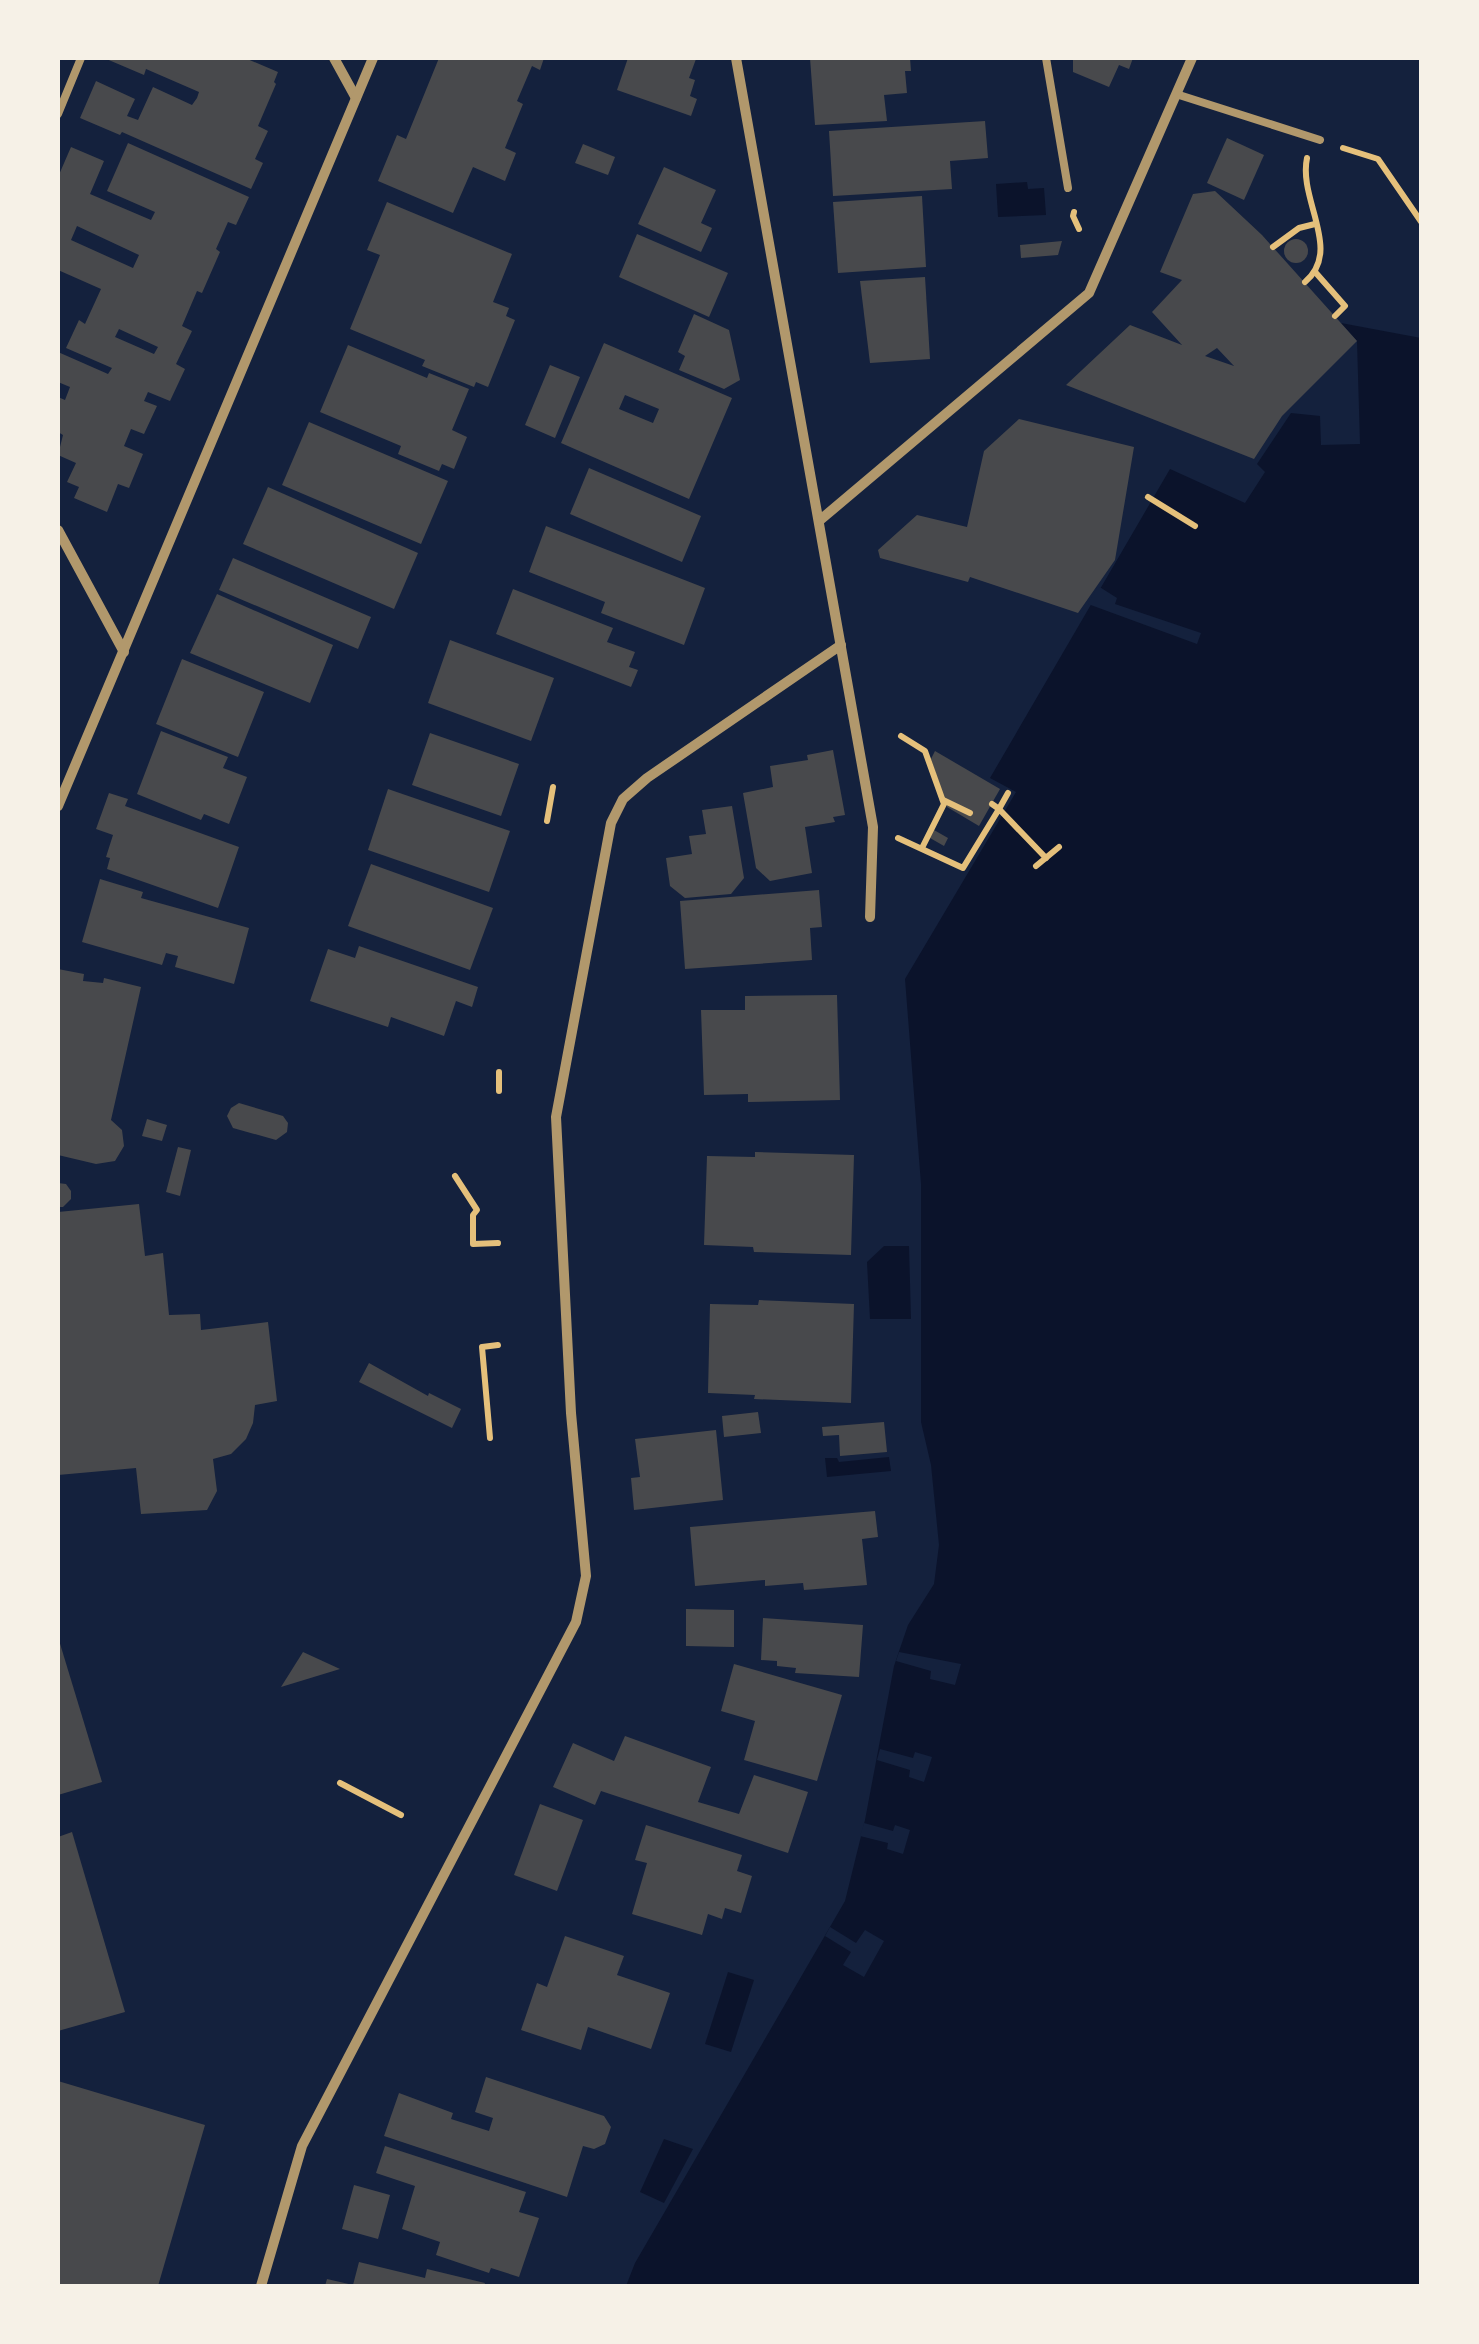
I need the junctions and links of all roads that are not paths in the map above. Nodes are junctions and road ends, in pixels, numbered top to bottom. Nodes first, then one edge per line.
1 (81, 58) edge
2 (334, 58) edge
3 (374, 58) edge
4 (736, 58) edge
5 (1046, 58) edge
6 (1192, 58) edge
7 (1176, 94) junction
8 (356, 98) junction
9 (58, 114) edge
10 (1316, 139) road end
11 (1068, 188) dead end
12 (819, 522) junction
13 (58, 530) edge
14 (841, 645) junction
15 (124, 652) junction
16 (58, 806) edge
17 (870, 917) dead end
18 (261, 2286) edge

1 - 9 lane
2 - 8 street
3 - 8 street
4 - 12 street
5 - 11 lane
6 - 7 street
7 - 10 lane
7 - 12 street
8 - 15 street
12 - 14 street
13 - 15 street
14 - 17 street
14 - 18 street
15 - 16 street

